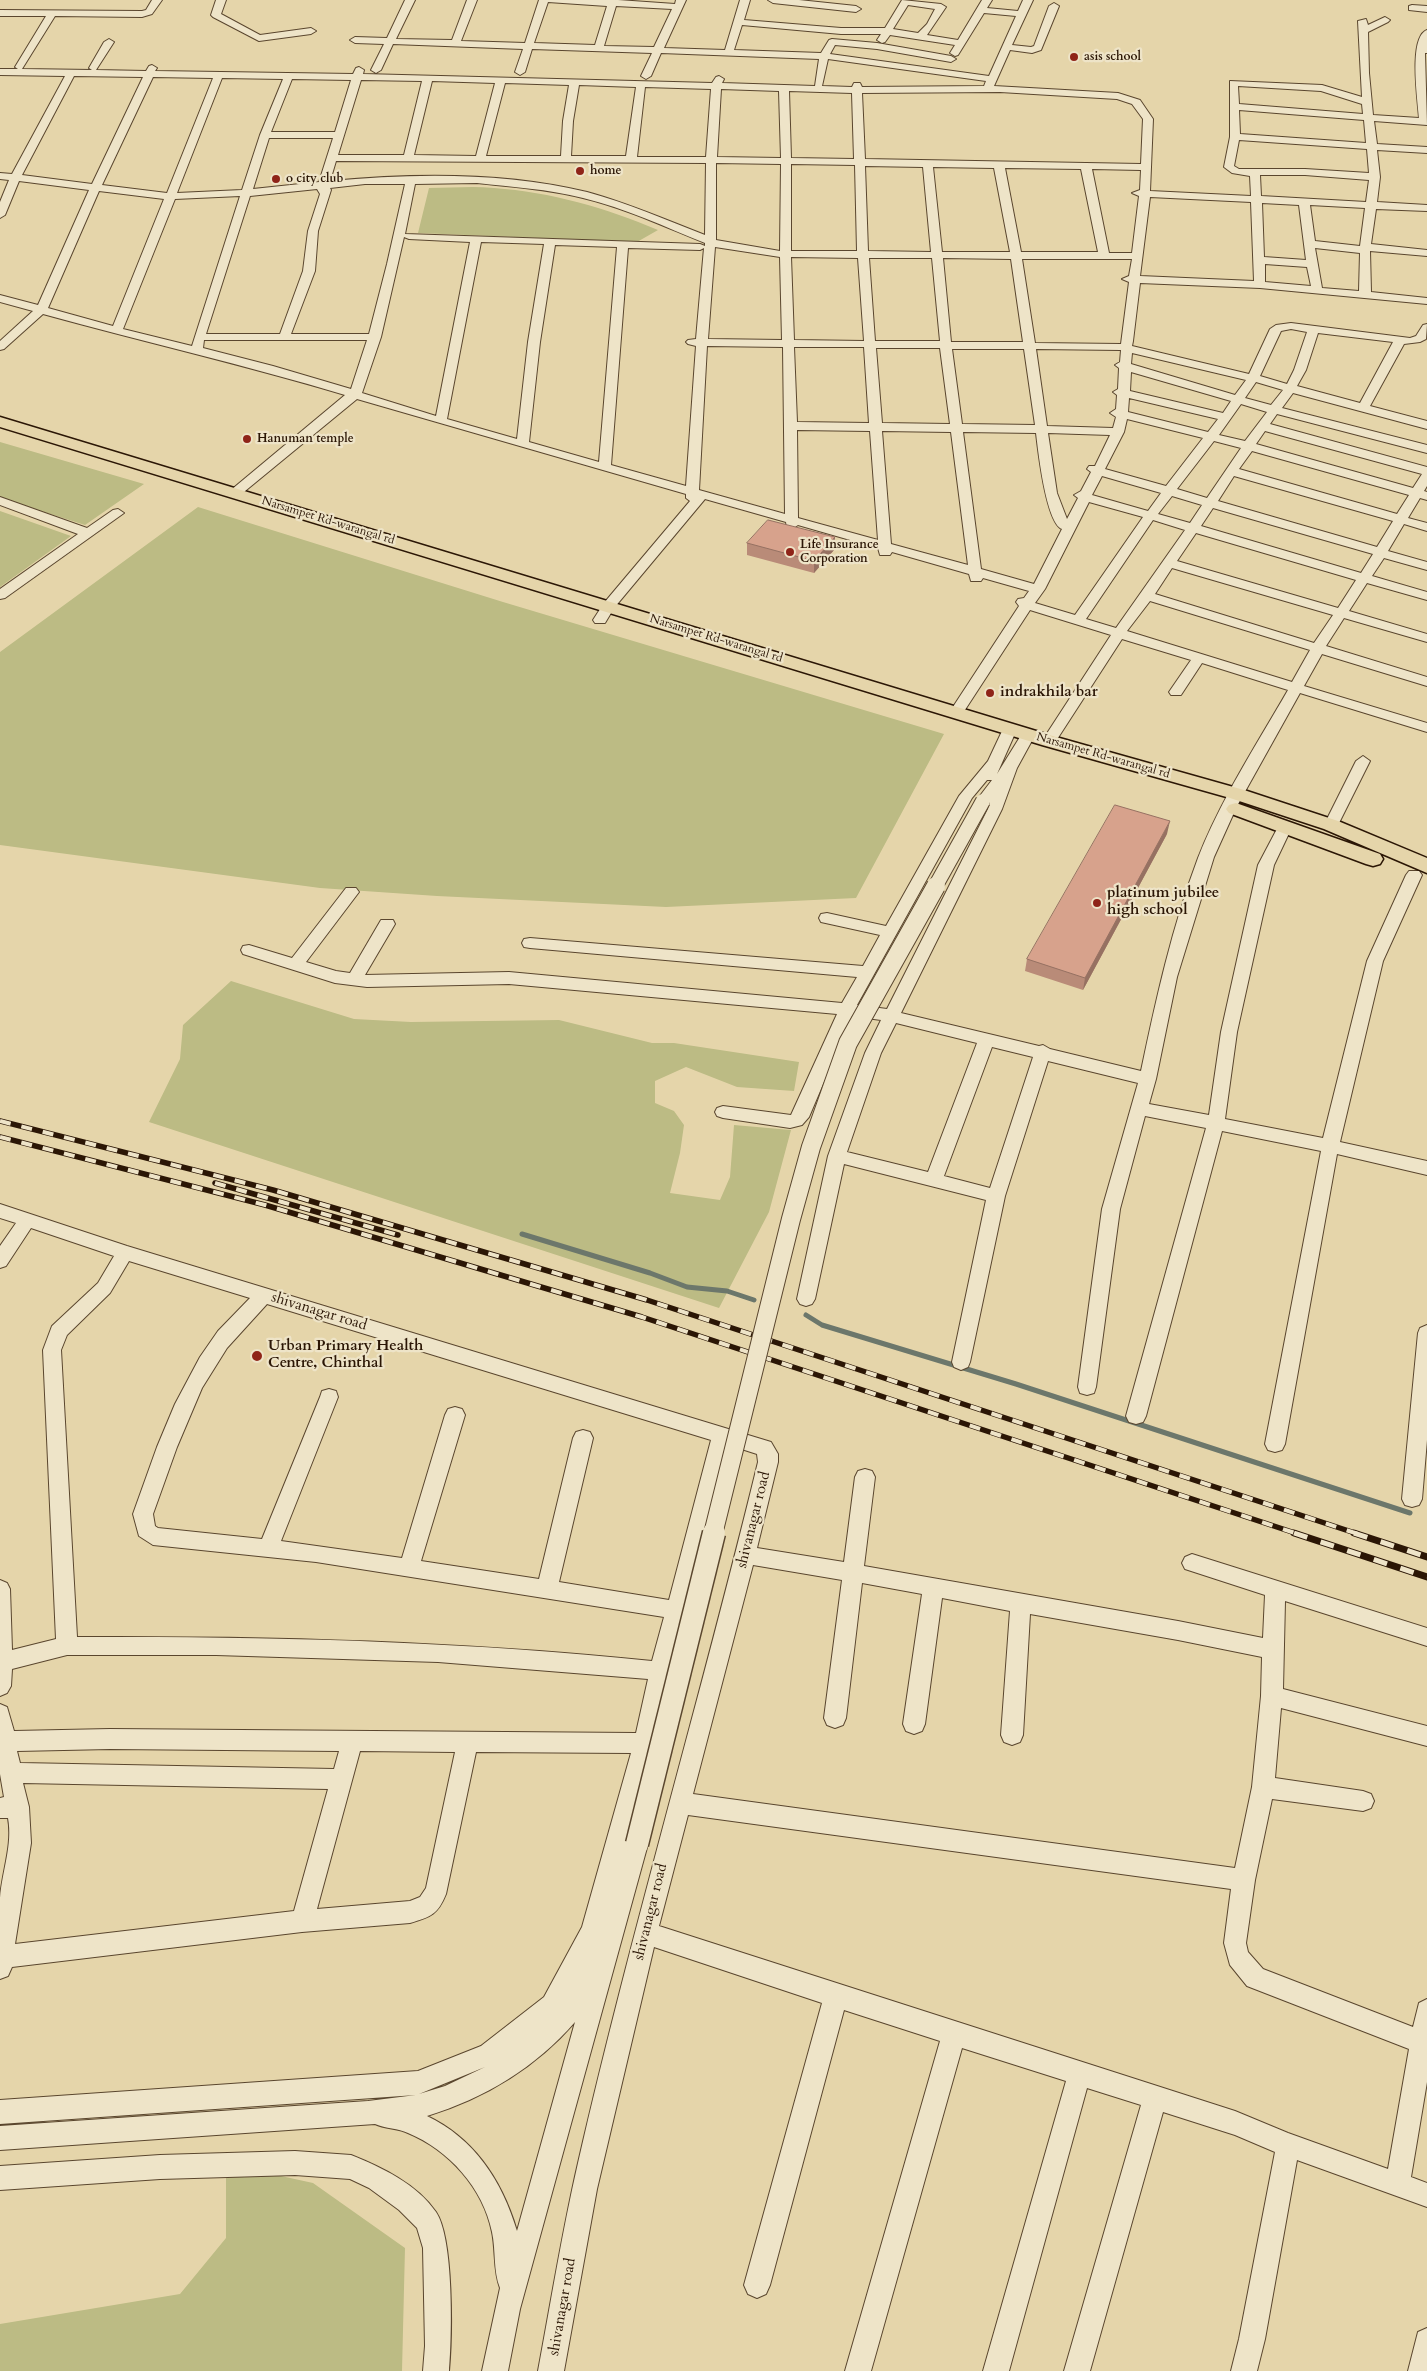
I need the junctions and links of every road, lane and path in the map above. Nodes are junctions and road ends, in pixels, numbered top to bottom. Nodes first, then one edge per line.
1 (157, 0) edge
2 (221, 0) edge
3 (410, 0) edge
4 (472, 0) edge
5 (544, 0) edge
6 (549, 0) edge
7 (745, 0) edge
8 (773, 0) edge
9 (987, 0) edge
10 (1028, 0) edge
11 (906, 1) edge
12 (612, 2) edge
13 (679, 4) edge
14 (1054, 6) dead end
15 (1412, 8) dead end
16 (1427, 9) edge
17 (856, 10) dead end
18 (982, 10) junction
19 (0, 13) edge
20 (52, 14) junction
21 (1022, 14) junction
22 (1385, 20) dead end
23 (739, 22) junction
24 (311, 31) dead end
25 (888, 31) junction
26 (1427, 32) edge
27 (920, 37) junction
28 (355, 40) dead end
29 (390, 41) junction
30 (109, 42) dead end
31 (962, 43) junction
32 (455, 44) junction
33 (529, 46) junction
34 (877, 46) junction
35 (599, 47) junction
36 (1007, 47) junction
37 (659, 49) junction
38 (1424, 49) edge
39 (729, 52) junction
40 (824, 56) junction
41 (951, 58) junction
42 (20, 67) junction
43 (94, 68) junction
44 (2, 70) edge
45 (154, 71) junction
46 (520, 72) junction
47 (947, 72) junction
48 (74, 73) junction
49 (365, 73) junction
50 (220, 74) junction
51 (293, 75) junction
52 (431, 78) junction
53 (503, 79) junction
54 (572, 81) junction
55 (644, 81) junction
56 (0, 82) edge
57 (714, 82) junction
58 (819, 84) junction
59 (989, 85) junction
60 (780, 86) junction
61 (854, 87) junction
62 (1368, 102) junction
63 (1234, 107) junction
64 (1369, 116) junction
65 (1426, 121) edge
66 (269, 135) junction
67 (338, 135) junction
68 (1235, 137) junction
69 (1372, 146) junction
70 (1427, 150) edge
71 (336, 158) junction
72 (411, 159) junction
73 (562, 159) junction
74 (484, 160) junction
75 (635, 160) junction
76 (708, 162) junction
77 (782, 164) junction
78 (857, 165) junction
79 (930, 166) junction
80 (1001, 166) junction
81 (1082, 167) junction
82 (1141, 168) junction
83 (1255, 172) junction
84 (0, 176) edge
85 (1375, 177) junction
86 (18, 181) junction
87 (0, 182) edge
88 (415, 184) junction
89 (326, 188) junction
90 (98, 191) junction
91 (1141, 193) junction
92 (251, 195) junction
93 (173, 197) junction
94 (1258, 200) junction
95 (1304, 202) junction
96 (1372, 205) junction
97 (1427, 208) edge
98 (0, 215) edge
99 (409, 236) junction
100 (476, 240) junction
101 (550, 242) junction
102 (704, 244) junction
103 (1310, 244) junction
104 (623, 245) junction
105 (1365, 248) junction
106 (1427, 253) edge
107 (1099, 255) junction
108 (782, 256) junction
109 (861, 256) junction
110 (941, 256) junction
111 (1020, 257) junction
112 (1133, 258) junction
113 (1259, 260) junction
114 (1311, 264) junction
115 (1131, 280) junction
116 (1260, 285) junction
117 (1317, 290) junction
118 (1365, 295) junction
119 (0, 298) edge
120 (1427, 301) edge
121 (0, 304) edge
122 (43, 314) junction
123 (1427, 327) edge
124 (1314, 329) junction
125 (117, 331) junction
126 (199, 337) junction
127 (284, 337) junction
128 (376, 337) junction
129 (697, 340) junction
130 (784, 340) junction
131 (868, 340) junction
132 (950, 341) junction
133 (1400, 341) junction
134 (1033, 342) junction
135 (1124, 344) junction
136 (0, 347) edge
137 (197, 350) junction
138 (0, 359) edge
139 (1123, 366) junction
140 (1253, 378) junction
141 (1290, 389) junction
142 (1122, 392) junction
143 (354, 398) junction
144 (1239, 399) junction
145 (1363, 408) junction
146 (1274, 410) junction
147 (1119, 414) junction
148 (1226, 417) junction
149 (441, 421) junction
150 (0, 422) edge
151 (1427, 425) edge
152 (791, 426) junction
153 (875, 426) junction
154 (1262, 426) junction
155 (958, 428) junction
156 (1042, 429) junction
157 (1116, 432) junction
158 (0, 436) edge
159 (1210, 436) junction
160 (523, 444) junction
161 (1249, 446) junction
162 (1427, 449) edge
163 (605, 467) junction
164 (1096, 470) junction
165 (1231, 471) junction
166 (1427, 471) edge
167 (1427, 476) edge
168 (1170, 489) junction
169 (235, 493) junction
170 (691, 494) junction
171 (1422, 495) edge
172 (1082, 496) junction
173 (0, 502) edge
174 (1210, 502) junction
175 (118, 513) dead end
176 (1150, 516) junction
177 (1401, 519) junction
178 (792, 522) junction
179 (1063, 526) junction
180 (1427, 526) edge
181 (1192, 528) junction
182 (88, 533) junction
183 (884, 548) junction
184 (1381, 552) junction
185 (1169, 563) junction
186 (1427, 566) edge
187 (975, 574) junction
188 (1364, 578) junction
189 (0, 595) edge
190 (1031, 595) junction
191 (1147, 596) junction
192 (1427, 596) edge
193 (604, 613) junction
194 (1342, 613) junction
195 (1078, 620) junction
196 (1120, 632) junction
197 (1427, 638) edge
198 (1318, 648) junction
199 (1200, 657) junction
200 (1427, 682) edge
201 (1296, 688) junction
202 (1176, 692) dead end
203 (953, 711) junction
204 (1427, 728) edge
205 (1006, 735) junction
206 (1025, 740) junction
207 (1049, 741) junction
208 (1363, 761) dead end
209 (992, 765) junction
210 (1010, 768) junction
211 (1233, 800) junction
212 (983, 801) junction
213 (1331, 825) junction
214 (1285, 827) junction
215 (1423, 874) edge
216 (352, 892) dead end
217 (827, 918) dead end
218 (388, 924) dead end
219 (889, 932) junction
220 (530, 943) dead end
221 (249, 950) dead end
222 (295, 965) junction
223 (868, 972) junction
224 (355, 979) junction
225 (847, 1009) junction
226 (891, 1016) junction
227 (986, 1039) junction
228 (1043, 1052) junction
229 (1148, 1079) junction
230 (1139, 1108) junction
231 (723, 1112) dead end
232 (1216, 1123) junction
233 (1330, 1146) junction
234 (837, 1156) junction
235 (1427, 1168) edge
236 (934, 1180) junction
237 (996, 1196) junction
238 (0, 1211) edge
239 (28, 1219) junction
240 (125, 1253) junction
241 (0, 1261) edge
242 (264, 1295) junction
243 (806, 1299) dead end
244 (1427, 1332) edge
245 (961, 1362) dead end
246 (1087, 1387) dead end
247 (329, 1397) dead end
248 (455, 1415) dead end
249 (1136, 1416) dead end
250 (722, 1436) junction
251 (583, 1438) dead end
252 (1275, 1444) dead end
253 (866, 1478) dead end
254 (1412, 1499) dead end
255 (268, 1548) junction
256 (746, 1555) junction
257 (1192, 1563) dead end
258 (409, 1567) junction
259 (855, 1572) junction
260 (933, 1588) junction
261 (0, 1589) edge
262 (547, 1589) junction
263 (1275, 1589) junction
264 (1021, 1603) junction
265 (677, 1610) junction
266 (1427, 1638) edge
267 (67, 1646) junction
268 (1273, 1650) junction
269 (1, 1661) edge
270 (660, 1672) junction
271 (0, 1686) edge
272 (1272, 1696) junction
273 (0, 1714) edge
274 (835, 1718) dead end
275 (914, 1724) dead end
276 (1012, 1736) dead end
277 (1427, 1736) edge
278 (4, 1741) junction
279 (352, 1741) junction
280 (468, 1741) junction
281 (644, 1743) junction
282 (10, 1773) junction
283 (341, 1779) junction
284 (1263, 1787) junction
285 (1363, 1801) dead end
286 (680, 1803) junction
287 (9, 1808) edge
288 (1244, 1880) junction
289 (302, 1921) junction
290 (645, 1932) junction
291 (609, 1945) junction
292 (1, 1960) edge
293 (836, 1996) junction
294 (1427, 2011) edge
295 (954, 2033) junction
296 (1424, 2042) edge
297 (1080, 2072) junction
298 (1155, 2097) junction
299 (0, 2112) edge
300 (368, 2113) junction
301 (0, 2138) edge
302 (1288, 2145) junction
303 (0, 2178) edge
304 (1398, 2183) junction
305 (1427, 2195) edge
306 (756, 2286) dead end
307 (507, 2309) junction
308 (1427, 2341) edge
309 (436, 2371) edge
310 (495, 2371) edge
311 (551, 2371) edge
312 (858, 2371) edge
313 (996, 2371) edge
314 (1077, 2371) edge
315 (1244, 2371) edge
316 (1421, 2371) edge

1 - 20 street
2 - 24 street
3 - 29 street
4 - 32 street
5 - 33 street
6 - 12 street
7 - 23 street
8 - 17 street
9 - 18 street
10 - 21 street
11 - 25 street
11 - 27 street
12 - 13 street
12 - 35 street
13 - 37 street
14 - 36 street
15 - 16 street
18 - 21 street
18 - 31 street
19 - 20 street
20 - 42 street
21 - 36 street
22 - 62 street
23 - 25 street
23 - 39 street
25 - 27 street
25 - 34 street
26 - 38 street
27 - 31 street
28 - 29 street
29 - 32 street
29 - 49 street
30 - 43 street
31 - 41 street
32 - 33 street
33 - 35 street
33 - 46 street
34 - 40 street
34 - 41 street
35 - 37 street
36 - 59 street
37 - 39 street
37 - 55 street
38 - 65 street
39 - 40 street
40 - 47 street
40 - 58 street
41 - 47 street
42 - 43 street
42 - 44 street
43 - 45 street
44 - 48 street
44 - 56 street
45 - 48 street
45 - 49 street
45 - 50 street
45 - 90 street
46 - 49 street
46 - 55 street
47 - 59 street
48 - 86 street
49 - 51 street
49 - 52 street
49 - 67 street
49 - 71 street
50 - 51 street
50 - 93 street
51 - 66 street
52 - 53 street
52 - 72 street
53 - 54 street
53 - 74 street
54 - 55 street
54 - 73 street
55 - 57 street
55 - 75 street
57 - 60 street
57 - 76 street
58 - 60 street
58 - 61 street
59 - 61 street
59 - 82 street
60 - 61 street
60 - 77 street
61 - 78 street
62 - 63 street
62 - 64 street
63 - 64 street
63 - 68 street
64 - 65 street
64 - 69 street
66 - 67 street
66 - 92 street
67 - 71 street
68 - 69 street
68 - 83 street
69 - 70 street
69 - 85 street
71 - 72 street
71 - 89 street
72 - 74 street
73 - 74 street
73 - 75 street
75 - 76 street
76 - 77 street
76 - 102 street
77 - 78 street
77 - 108 street
78 - 79 street
78 - 109 street
79 - 80 street
79 - 110 street
80 - 81 street
80 - 111 street
81 - 82 street
81 - 107 street
82 - 91 street
83 - 85 street
83 - 94 street
84 - 86 street
85 - 96 street
86 - 87 street
86 - 90 street
86 - 98 street
88 - 89 street
88 - 99 street
88 - 102 street
88 - 128 street
89 - 92 street
89 - 102 street
89 - 127 street
90 - 93 street
90 - 122 street
91 - 94 street
91 - 112 street
92 - 93 street
92 - 126 street
93 - 125 street
94 - 95 street
94 - 113 street
95 - 96 street
95 - 103 street
96 - 97 street
96 - 105 street
99 - 100 street
99 - 143 street
100 - 101 street
100 - 149 street
101 - 104 street
101 - 160 street
102 - 104 street
102 - 108 street
102 - 129 street
103 - 105 street
103 - 114 street
104 - 163 street
105 - 106 street
105 - 118 street
107 - 111 street
107 - 112 street
108 - 109 street
108 - 130 street
109 - 110 street
109 - 131 street
110 - 111 street
110 - 132 street
111 - 112 street
111 - 134 street
112 - 115 street
113 - 114 street
113 - 116 street
114 - 117 street
115 - 116 street
115 - 135 street
116 - 117 street
117 - 118 street
118 - 120 street
119 - 122 street
121 - 122 street
122 - 125 street
122 - 136 street
122 - 138 street
122 - 143 street
123 - 133 street
124 - 133 street
124 - 140 street
124 - 141 street
125 - 137 street
126 - 127 street
126 - 137 street
127 - 128 street
128 - 143 street
129 - 130 street
129 - 170 street
130 - 131 street
130 - 152 street
131 - 132 street
131 - 153 street
132 - 134 street
132 - 155 street
133 - 145 street
134 - 135 street
134 - 156 street
135 - 139 street
135 - 140 street
137 - 143 street
139 - 142 street
139 - 144 street
140 - 141 street
140 - 144 street
141 - 145 street
141 - 146 street
142 - 147 street
142 - 148 street
143 - 149 street
143 - 169 street
143 - 170 street
144 - 146 street
144 - 148 street
145 - 151 street
146 - 154 street
146 - 162 street
147 - 157 street
147 - 159 street
148 - 159 street
149 - 160 street
150 - 169 main road, Narsampet Rd-warangal rd
152 - 153 street
152 - 178 street
153 - 155 street
153 - 183 street
154 - 161 street
154 - 166 street
155 - 156 street
155 - 187 street
156 - 157 street
156 - 179 street
157 - 164 street
158 - 193 main road, Narsampet Rd-warangal rd
159 - 161 street
159 - 168 street
160 - 163 street
161 - 165 street
161 - 171 street
163 - 170 street
164 - 168 street
164 - 172 street
165 - 174 street
165 - 177 street
167 - 171 street
168 - 174 street
168 - 176 street
169 - 193 main road, Narsampet Rd-warangal rd
170 - 178 street
170 - 193 street
171 - 177 street
172 - 176 street
172 - 179 street
172 - 190 street
173 - 182 street
174 - 181 street
174 - 184 street
175 - 182 street
176 - 181 street
176 - 195 street
177 - 180 street
177 - 184 street
178 - 183 street
179 - 190 street
181 - 185 street
181 - 188 street
182 - 189 street
183 - 187 street
184 - 186 street
184 - 188 street
185 - 191 street
185 - 194 street
187 - 190 street
188 - 192 street
188 - 194 street
190 - 195 street
190 - 203 street
191 - 196 street
191 - 198 street
193 - 203 main road, Narsampet Rd-warangal rd
193 - 205 main road, Narsampet Rd-warangal rd
194 - 197 street
194 - 198 street
195 - 196 street
196 - 199 street
196 - 207 street
198 - 200 street
198 - 201 street
199 - 201 street
199 - 202 street
201 - 204 street
201 - 211 street
203 - 205 main road, Narsampet Rd-warangal rd
205 - 206 main road, Narsampet Rd-warangal rd
205 - 209 street
206 - 207 main road, Narsampet Rd-warangal rd
206 - 210 street
206 - 211 main road, Narsampet Rd-warangal rd
207 - 211 main road, Narsampet Rd-warangal rd
208 - 213 street
209 - 212 street
209 - 219 street
210 - 212 street
210 - 226 street
211 - 213 main road, Narsampet Rd-warangal rd
211 - 214 main road, Narsampet Rd-warangal rd
211 - 229 street
212 - 291 street, bridge
213 - 215 main road, Narsampet Rd-warangal rd
214 - 215 main road, Narsampet Rd-warangal rd
214 - 232 street
215 - 233 street
216 - 222 street
217 - 219 street
218 - 224 street
219 - 223 street
220 - 223 street
221 - 222 street
222 - 224 street
223 - 225 street
224 - 225 street
225 - 226 street
225 - 231 street
226 - 227 street
226 - 234 street
227 - 228 street
227 - 236 street
228 - 229 street
228 - 237 street
229 - 230 street
230 - 232 street
230 - 246 street
232 - 233 street
232 - 249 street
233 - 235 street
233 - 252 street
234 - 236 street
234 - 243 street
236 - 237 street
237 - 245 street
238 - 239 street, shivanagar road
239 - 240 street, shivanagar road
239 - 241 street
240 - 242 street, shivanagar road
240 - 267 street
242 - 250 street, shivanagar road
242 - 255 street
244 - 254 street
247 - 255 street
248 - 258 street
250 - 256 street, shivanagar road
250 - 265 street
251 - 262 street
253 - 259 street
255 - 258 street
256 - 259 street
256 - 286 street, shivanagar road
257 - 263 street
258 - 262 street
259 - 260 street
259 - 274 street
260 - 264 street
260 - 275 street
261 - 269 street
262 - 265 street
263 - 266 street
263 - 268 street
264 - 268 street
264 - 276 street
265 - 270 street
267 - 269 street
267 - 270 street
268 - 272 street
269 - 271 street
270 - 281 street
272 - 277 street
272 - 284 street
273 - 278 street
278 - 279 street
278 - 282 street
279 - 280 street
279 - 283 street
280 - 281 street
280 - 289 street
281 - 299 street
282 - 283 street
282 - 287 street
283 - 289 street
284 - 285 street
284 - 288 street
286 - 288 street
286 - 290 street, shivanagar road
287 - 292 street
288 - 296 street
289 - 292 street
290 - 293 street
290 - 311 street, shivanagar road
291 - 300 street
291 - 307 street
293 - 295 street
293 - 306 street
294 - 296 street
295 - 297 street
295 - 312 street
296 - 304 street
297 - 298 street
297 - 313 street
298 - 302 street
298 - 314 street
300 - 301 street
300 - 307 street
302 - 304 street
302 - 315 street
303 - 309 street
304 - 305 street
307 - 310 street
308 - 316 street

